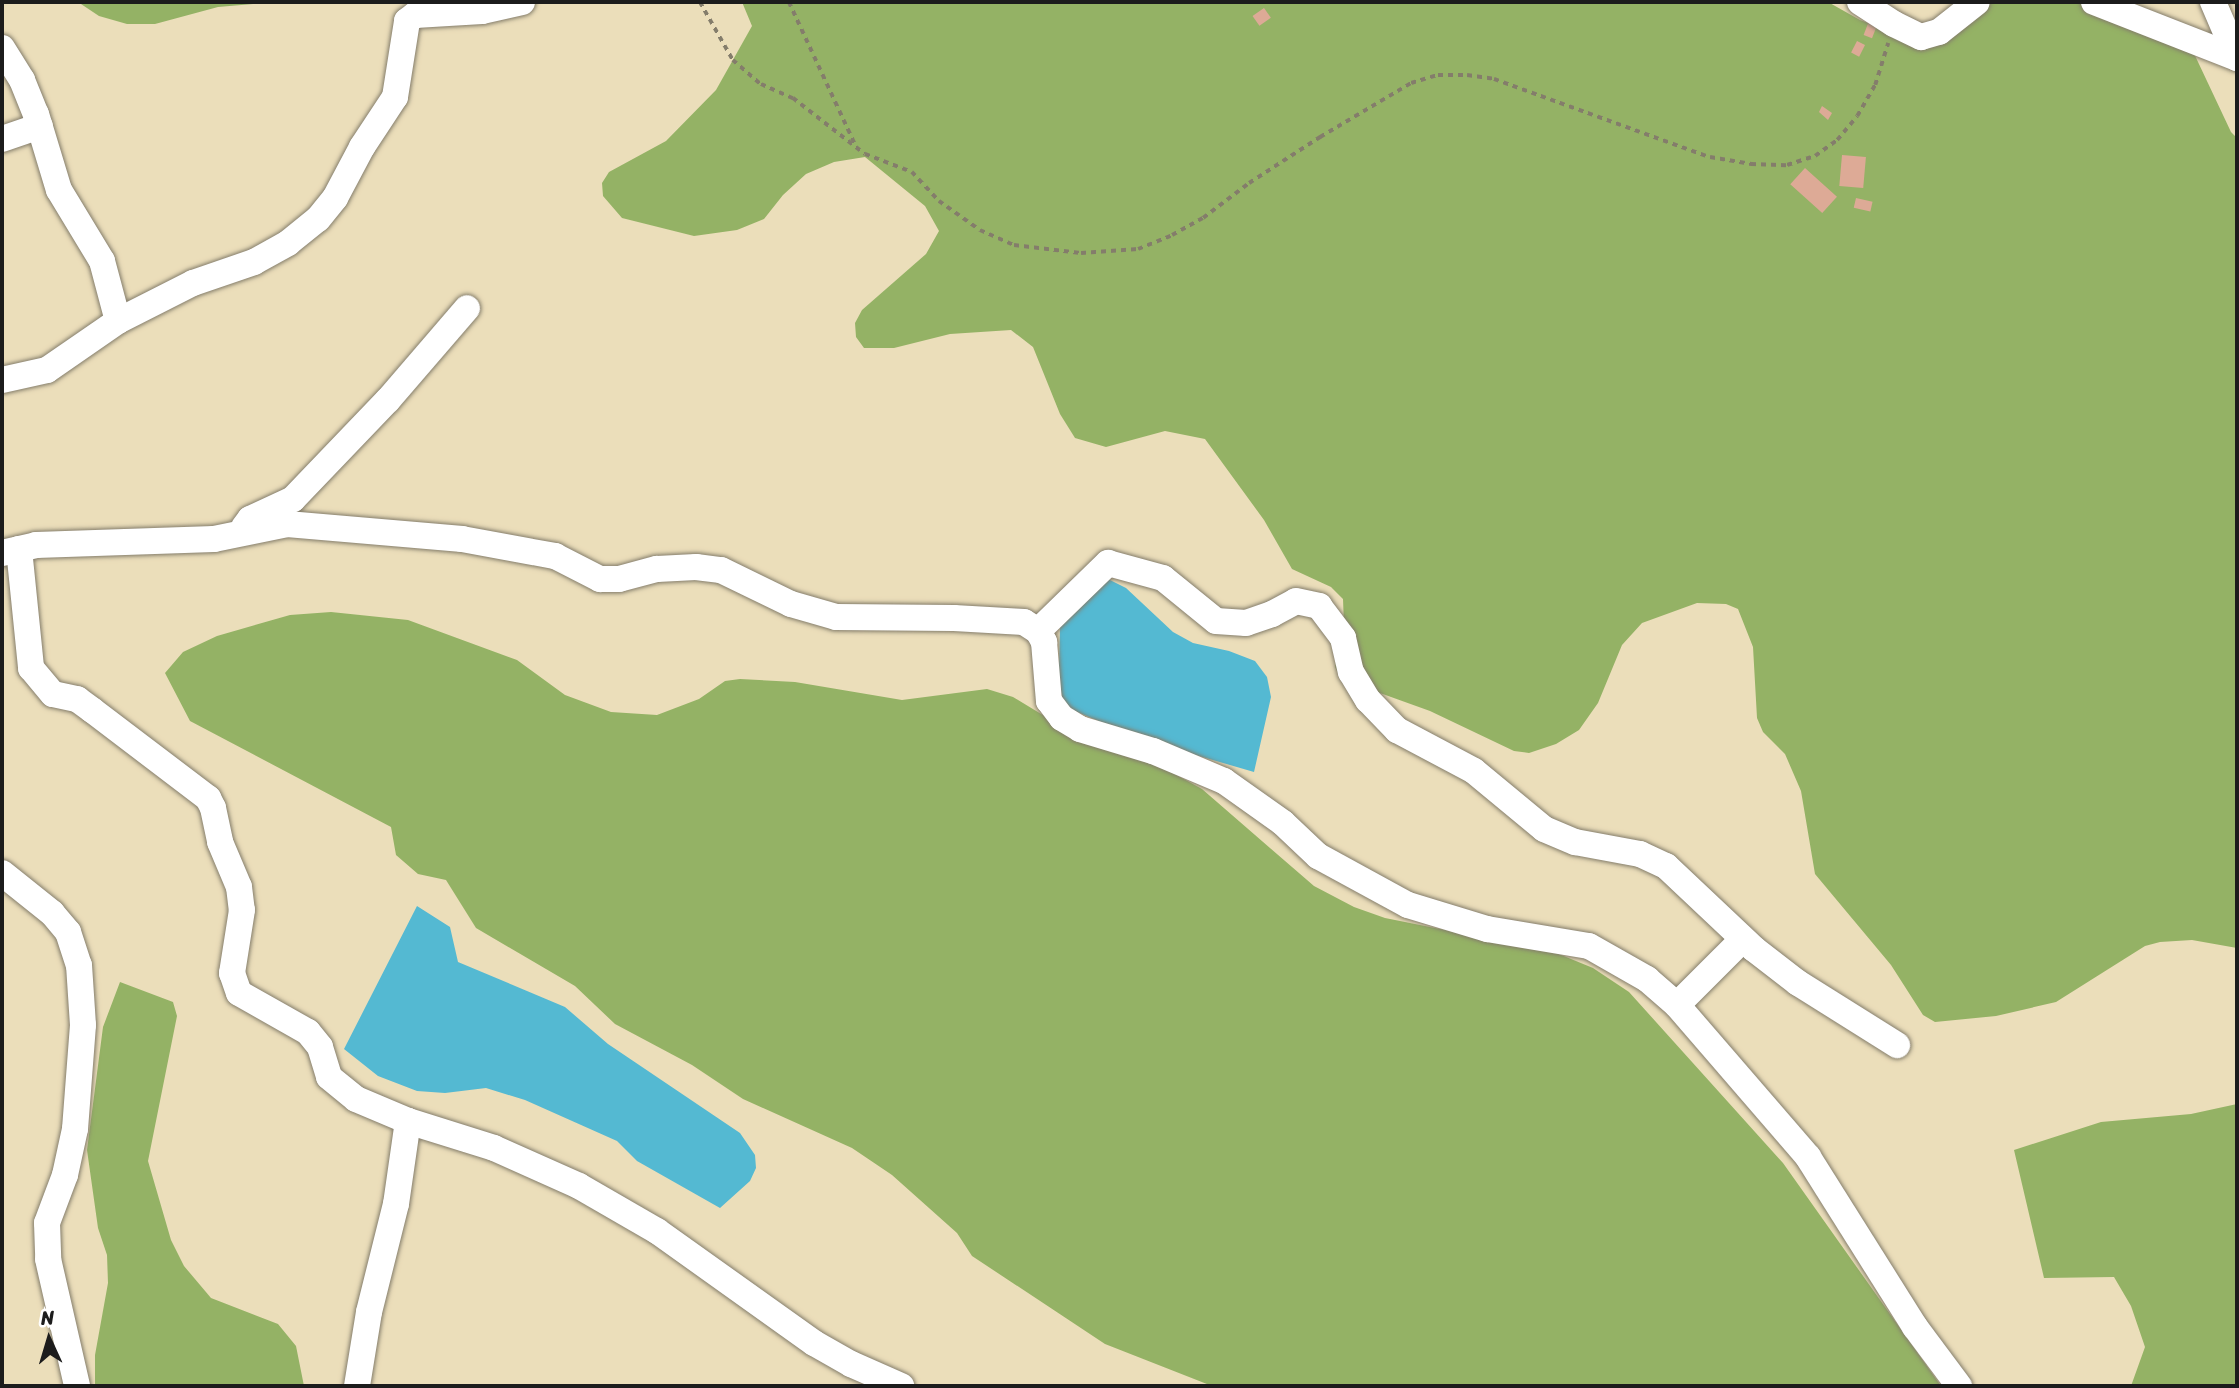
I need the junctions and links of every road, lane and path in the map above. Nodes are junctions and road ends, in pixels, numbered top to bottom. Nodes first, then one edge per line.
1 (522, 2) edge
2 (700, 2) edge
3 (789, 2) edge
4 (1860, 2) edge
5 (1977, 2) edge
6 (2094, 2) edge
7 (2213, 2) edge
8 (1894, 24) junction
9 (2, 48) edge
10 (2237, 58) edge
11 (40, 126) junction
12 (2, 139) edge
13 (856, 146) junction
14 (467, 308) dead end
15 (118, 321) junction
16 (2, 380) edge
17 (239, 534) junction
18 (10, 551) edge
19 (1038, 631) junction
20 (2, 873) edge
21 (1743, 939) junction
22 (1677, 1005) junction
23 (1897, 1045) dead end
24 (408, 1121) junction
25 (77, 1386) edge
26 (357, 1386) edge
27 (901, 1386) edge
28 (1959, 1386) edge

1 - 15 street
2 - 13 path
3 - 13 path
4 - 8 street
5 - 8 street
6 - 10 street
7 - 10 street
8 - 13 path
9 - 11 street
11 - 12 street
11 - 15 street
14 - 17 street
15 - 16 street
17 - 18 street
17 - 19 street
18 - 24 street
19 - 21 street
19 - 22 street
20 - 25 street
21 - 22 street
21 - 23 street
22 - 28 street
24 - 26 street
24 - 27 street

